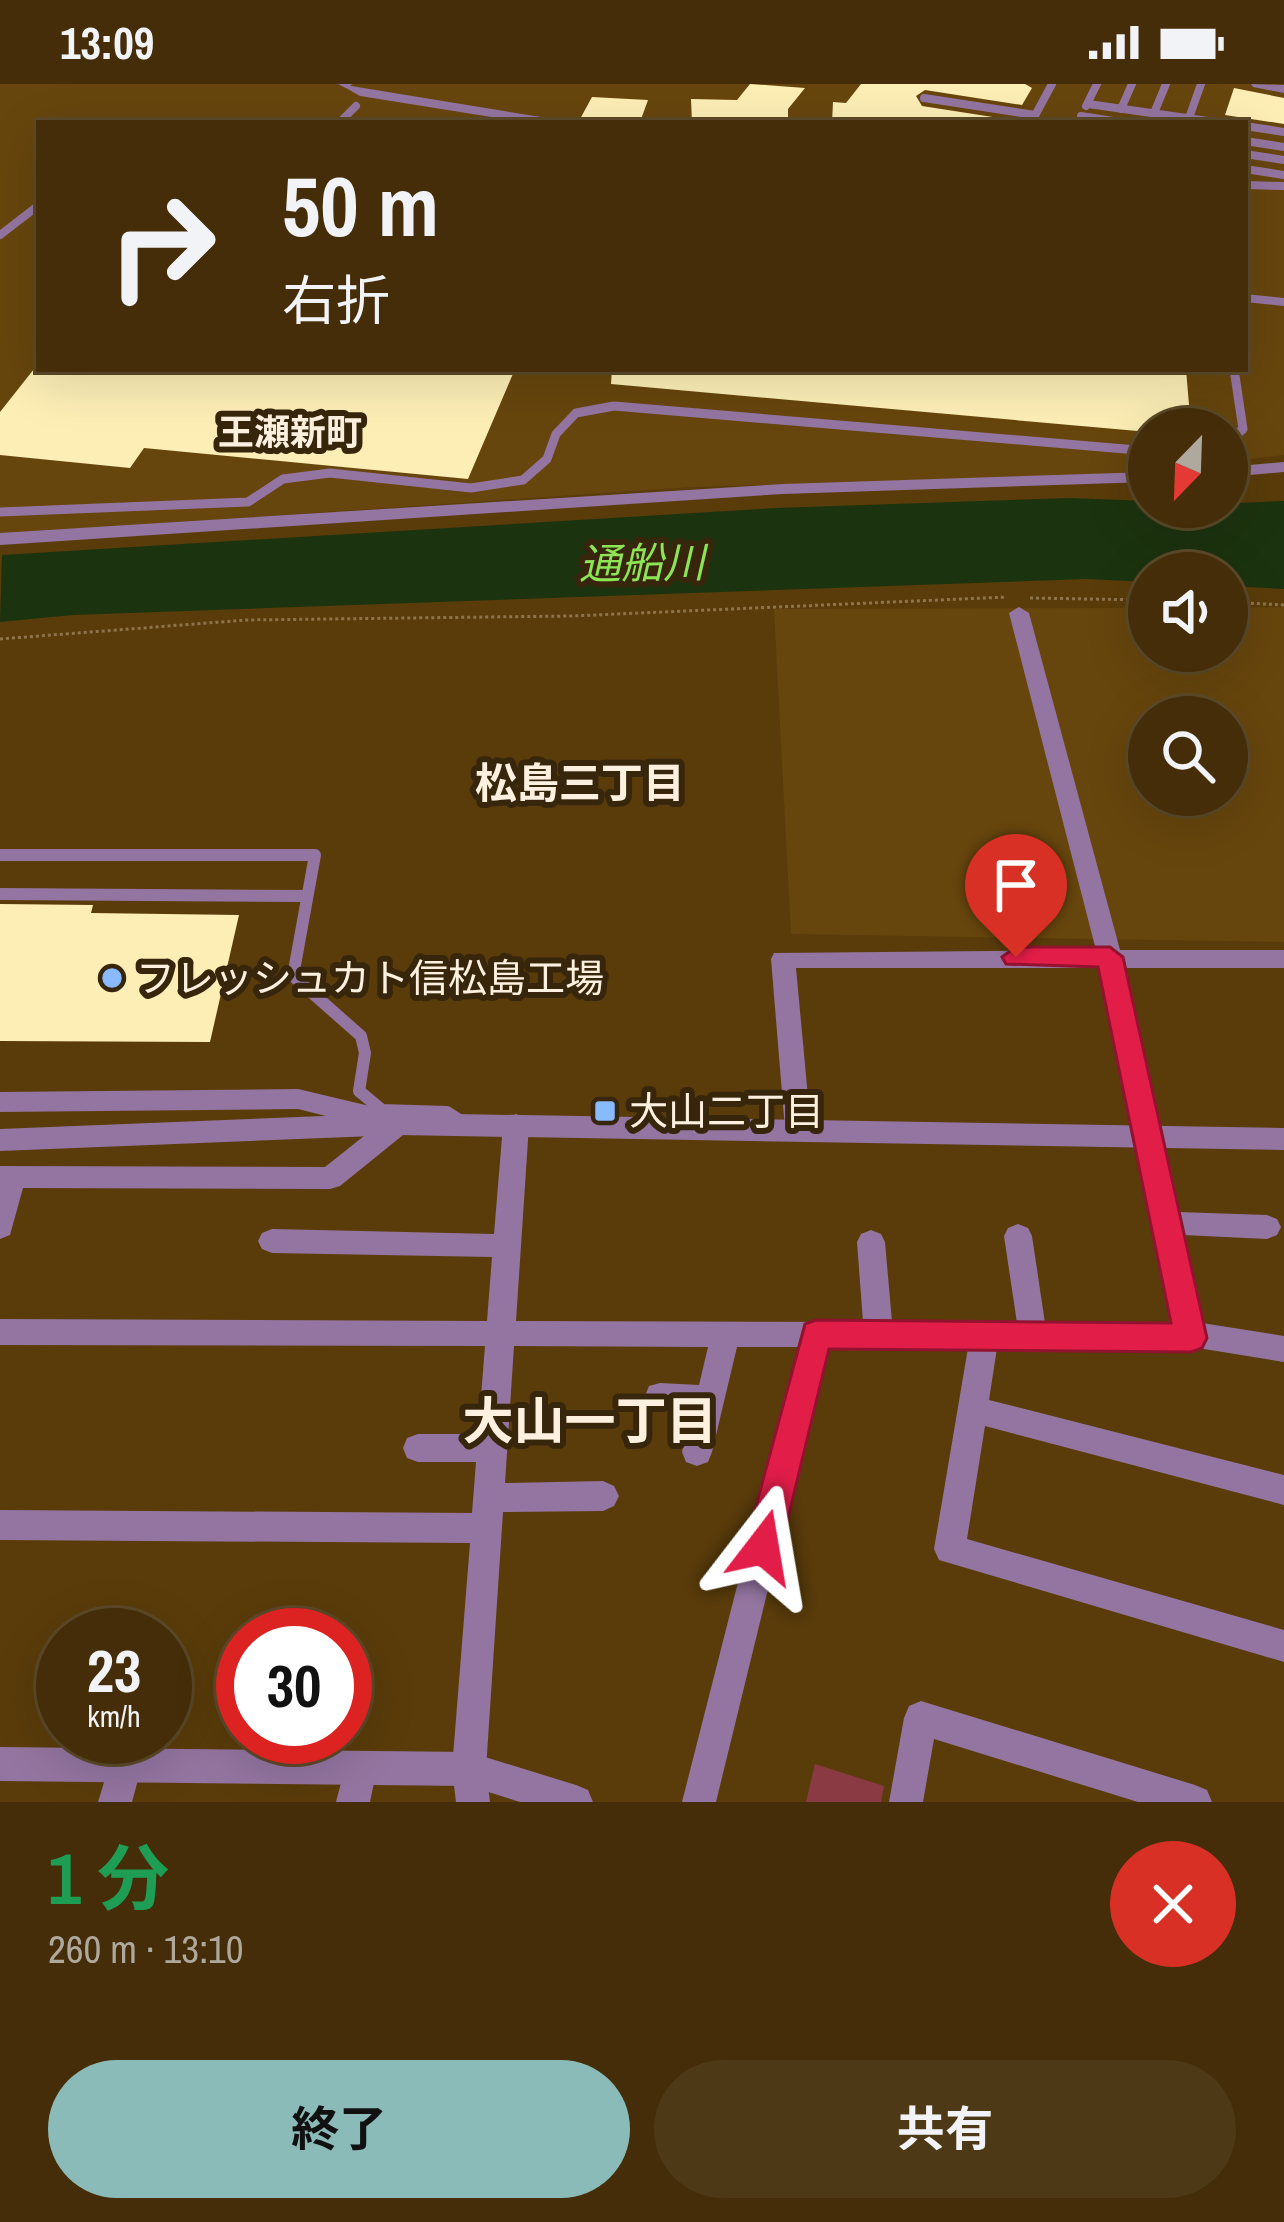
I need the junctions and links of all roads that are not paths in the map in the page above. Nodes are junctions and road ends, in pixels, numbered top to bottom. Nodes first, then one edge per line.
1 (346, 84) edge
2 (1052, 84) edge
3 (1097, 84) edge
4 (1132, 84) edge
5 (1166, 84) edge
6 (1201, 84) edge
7 (1258, 84) edge
8 (1284, 89) edge
9 (924, 98) dead end
10 (1088, 104) junction
11 (356, 106) dead end
12 (1120, 109) junction
13 (1154, 113) junction
14 (1189, 118) junction
15 (1033, 119) edge
16 (342, 120) edge
17 (534, 120) edge
18 (1079, 120) edge
19 (1202, 120) edge
20 (1248, 126) edge
21 (1284, 132) edge
22 (1248, 141) edge
23 (1284, 146) edge
24 (1248, 154) edge
25 (1284, 160) edge
26 (1248, 169) edge
27 (1284, 175) edge
28 (1248, 185) edge
29 (1284, 186) edge
30 (36, 207) edge
31 (0, 235) edge
32 (1248, 298) edge
33 (1284, 302) edge
34 (1234, 372) edge
35 (1240, 408) edge
36 (1128, 449) edge
37 (1284, 467) edge
38 (1248, 470) edge
39 (1128, 478) edge
40 (0, 512) edge
41 (0, 539) edge
42 (1018, 613) dead end
43 (0, 854) edge
44 (0, 894) edge
45 (307, 896) junction
46 (1110, 957) junction
47 (1284, 959) edge
48 (0, 1102) edge
49 (399, 1124) junction
50 (467, 1125) junction
51 (516, 1125) junction
52 (798, 1130) junction
53 (1149, 1138) junction
54 (1284, 1139) edge
55 (0, 1140) edge
56 (6, 1177) edge
57 (1167, 1223) junction
58 (0, 1227) edge
59 (1267, 1228) dead end
60 (1018, 1236) dead end
61 (272, 1241) dead end
62 (871, 1242) dead end
63 (508, 1246) junction
64 (0, 1332) edge
65 (500, 1333) junction
66 (726, 1334) junction
67 (816, 1335) junction
68 (879, 1336) junction
69 (984, 1336) junction
70 (1033, 1336) junction
71 (1191, 1338) junction
72 (1284, 1349) edge
73 (660, 1396) dead end
74 (710, 1399) junction
75 (972, 1409) junction
76 (418, 1448) dead end
77 (493, 1448) junction
78 (697, 1451) dead end
79 (1284, 1490) edge
80 (603, 1496) dead end
81 (488, 1513) junction
82 (0, 1525) edge
83 (1284, 1646) edge
84 (0, 1764) edge
85 (125, 1765) junction
86 (357, 1785) edge
87 (471, 1785) edge
88 (115, 1802) edge
89 (576, 1802) edge
90 (699, 1802) edge
91 (906, 1802) edge
92 (1195, 1802) edge

1 - 17 street
2 - 15 lane
3 - 10 lane
4 - 12 lane
5 - 13 lane
6 - 14 lane
7 - 8 street
9 - 15 lane
10 - 12 lane
10 - 18 lane
11 - 16 lane
12 - 13 lane
13 - 14 lane
14 - 19 lane
20 - 21 lane
22 - 23 lane
24 - 25 lane
26 - 27 lane
28 - 29 street
30 - 31 lane
32 - 33 lane
34 - 35 lane
36 - 40 lane
37 - 38 street
39 - 41 street
42 - 46 street
43 - 45 lane
44 - 45 lane
45 - 50 lane
46 - 47 street
46 - 52 street
46 - 53 street
48 - 49 street
49 - 50 street
49 - 55 street
49 - 56 street
50 - 51 street
51 - 52 street
51 - 63 street
52 - 53 street
53 - 54 street
53 - 57 street
56 - 58 street
57 - 59 street
57 - 71 street
60 - 70 street
61 - 63 street
62 - 68 street
63 - 65 street
64 - 65 street
65 - 66 street
65 - 77 street
66 - 67 street
66 - 74 street
67 - 68 street
67 - 90 street
68 - 69 street
69 - 70 street
69 - 75 street
70 - 71 street
71 - 72 street
73 - 74 street
74 - 78 street
75 - 79 street
75 - 83 street
76 - 77 street
77 - 81 street
80 - 81 street
81 - 82 street
81 - 87 street
84 - 85 street
85 - 86 street
85 - 88 street
86 - 87 street
87 - 89 street
91 - 92 street

